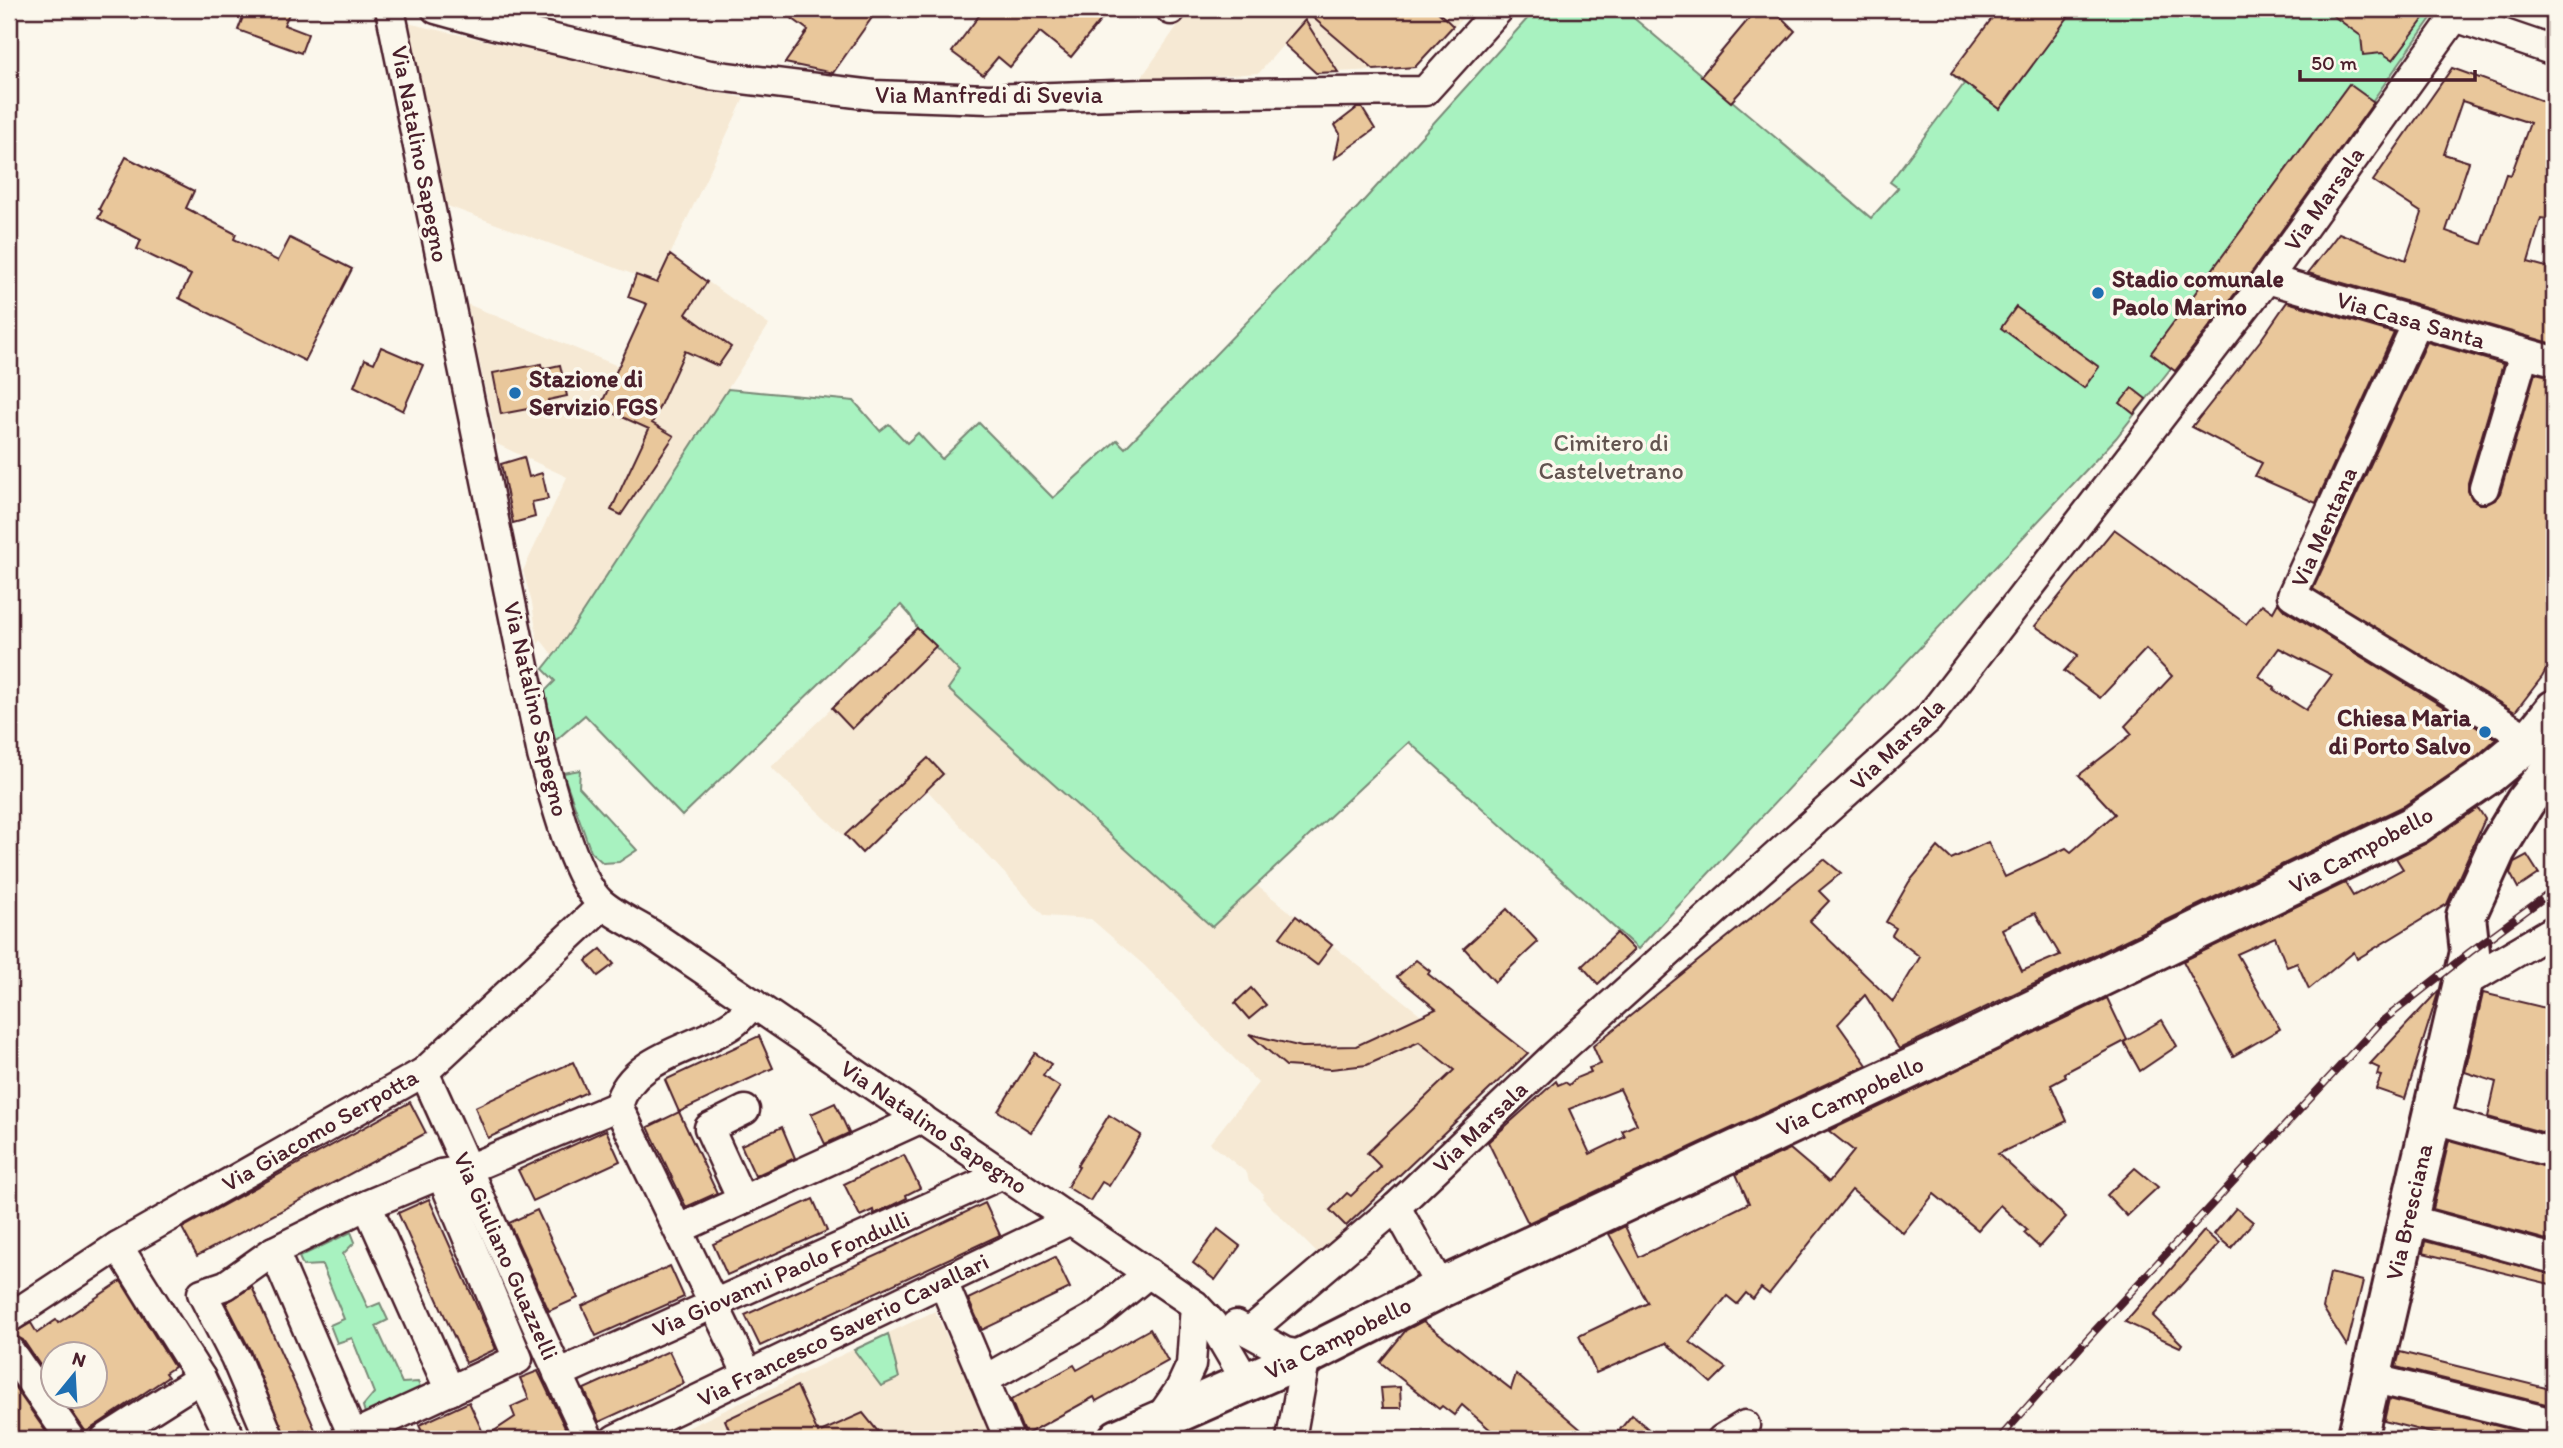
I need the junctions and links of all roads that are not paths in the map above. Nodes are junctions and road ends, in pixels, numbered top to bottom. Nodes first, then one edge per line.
1 (390, 9) edge
2 (436, 9) edge
3 (1499, 9) edge
4 (2451, 13) edge
5 (2554, 51) edge
6 (2267, 279) junction
7 (2417, 323) junction
8 (2524, 353) junction
9 (2554, 361) edge
10 (2484, 488) dead end
11 (2554, 709) edge
12 (2542, 752) edge
13 (603, 905) junction
14 (2554, 930) edge
15 (2461, 985) junction
16 (752, 1003) junction
17 (424, 1072) junction
18 (618, 1106) junction
19 (745, 1110) dead end
20 (922, 1118) junction
21 (2431, 1118) junction
22 (2554, 1153) edge
23 (468, 1169) junction
24 (441, 1174) junction
25 (1003, 1174) junction
26 (742, 1200) junction
27 (367, 1205) junction
28 (1396, 1207) junction
29 (2407, 1219) junction
30 (1072, 1220) junction
31 (679, 1229) junction
32 (118, 1246) junction
33 (274, 1251) junction
34 (2554, 1259) edge
35 (1149, 1273) junction
36 (943, 1282) junction
37 (1441, 1289) junction
38 (714, 1305) junction
39 (1195, 1305) junction
40 (9, 1318) edge
41 (1249, 1332) junction
42 (9, 1350) edge
43 (1306, 1356) junction
44 (558, 1374) junction
45 (748, 1375) junction
46 (201, 1378) junction
47 (2371, 1378) junction
48 (984, 1380) junction
49 (1246, 1381) junction
50 (450, 1391) junction
51 (1157, 1422) junction
52 (2554, 1423) edge
53 (349, 1437) edge
54 (71, 1439) edge
55 (105, 1439) edge
56 (231, 1439) edge
57 (270, 1439) edge
58 (589, 1439) edge
59 (615, 1439) edge
60 (1009, 1439) edge
61 (1118, 1439) edge
62 (1291, 1439) edge
63 (2357, 1439) edge

1 - 13 street, Via Natalino Sapegno
2 - 3 street, Via Manfredi di Svevia
4 - 5 street
4 - 6 street, Via Marsala
6 - 7 street, Via Casa Santa
6 - 28 street, Via Marsala
7 - 8 street, Via Casa Santa
7 - 12 street, Via Mentana
8 - 9 street, Via Casa Santa
8 - 10 street
11 - 12 main road, Via Campobello
12 - 15 main road, Via Bresciana
12 - 37 main road, Via Campobello
13 - 16 street, Via Natalino Sapegno
13 - 17 street, Via Giacomo Serpotta
14 - 15 street
15 - 21 main road, Via Bresciana
16 - 18 street
16 - 20 street, Via Natalino Sapegno
17 - 23 street, Via Giuliano Guazzelli
17 - 32 street, Via Giacomo Serpotta
18 - 23 street
18 - 31 street
19 - 26 street
20 - 25 street, Via Natalino Sapegno
20 - 26 street
21 - 22 street
21 - 29 main road, Via Bresciana
23 - 24 street
23 - 44 street, Via Giuliano Guazzelli
24 - 27 street
24 - 50 street
25 - 30 street, Via Natalino Sapegno
25 - 38 street, Via Giovanni Paolo Fondulli
26 - 31 street
27 - 33 street
27 - 50 street
28 - 37 street
28 - 41 street, Via Marsala
29 - 34 street
29 - 47 main road, Via Bresciana
30 - 35 street, Via Natalino Sapegno
30 - 36 street, Via Francesco Saverio Cavallari
31 - 38 street
32 - 40 street, Via Giacomo Serpotta
32 - 46 street
33 - 53 street
33 - 57 street
35 - 39 street, Via Natalino Sapegno
35 - 48 street
36 - 45 street, Via Francesco Saverio Cavallari
36 - 48 street
37 - 43 main road, Via Campobello
38 - 44 street, Via Giovanni Paolo Fondulli
38 - 45 street
39 - 41 street, Via Natalino Sapegno
39 - 49 street, Via Natalino Sapegno
39 - 51 street
41 - 43 street, Via Natalino Sapegno
42 - 54 street
43 - 49 main road, Via Campobello
43 - 62 street
44 - 58 street, Via Giuliano Guazzelli
45 - 59 street, Via Francesco Saverio Cavallari
46 - 55 street
46 - 56 street
47 - 52 street
47 - 63 main road, Via Bresciana
48 - 60 street
49 - 51 main road, Via Campobello
50 - 53 street
51 - 61 main road, Via Campobello

